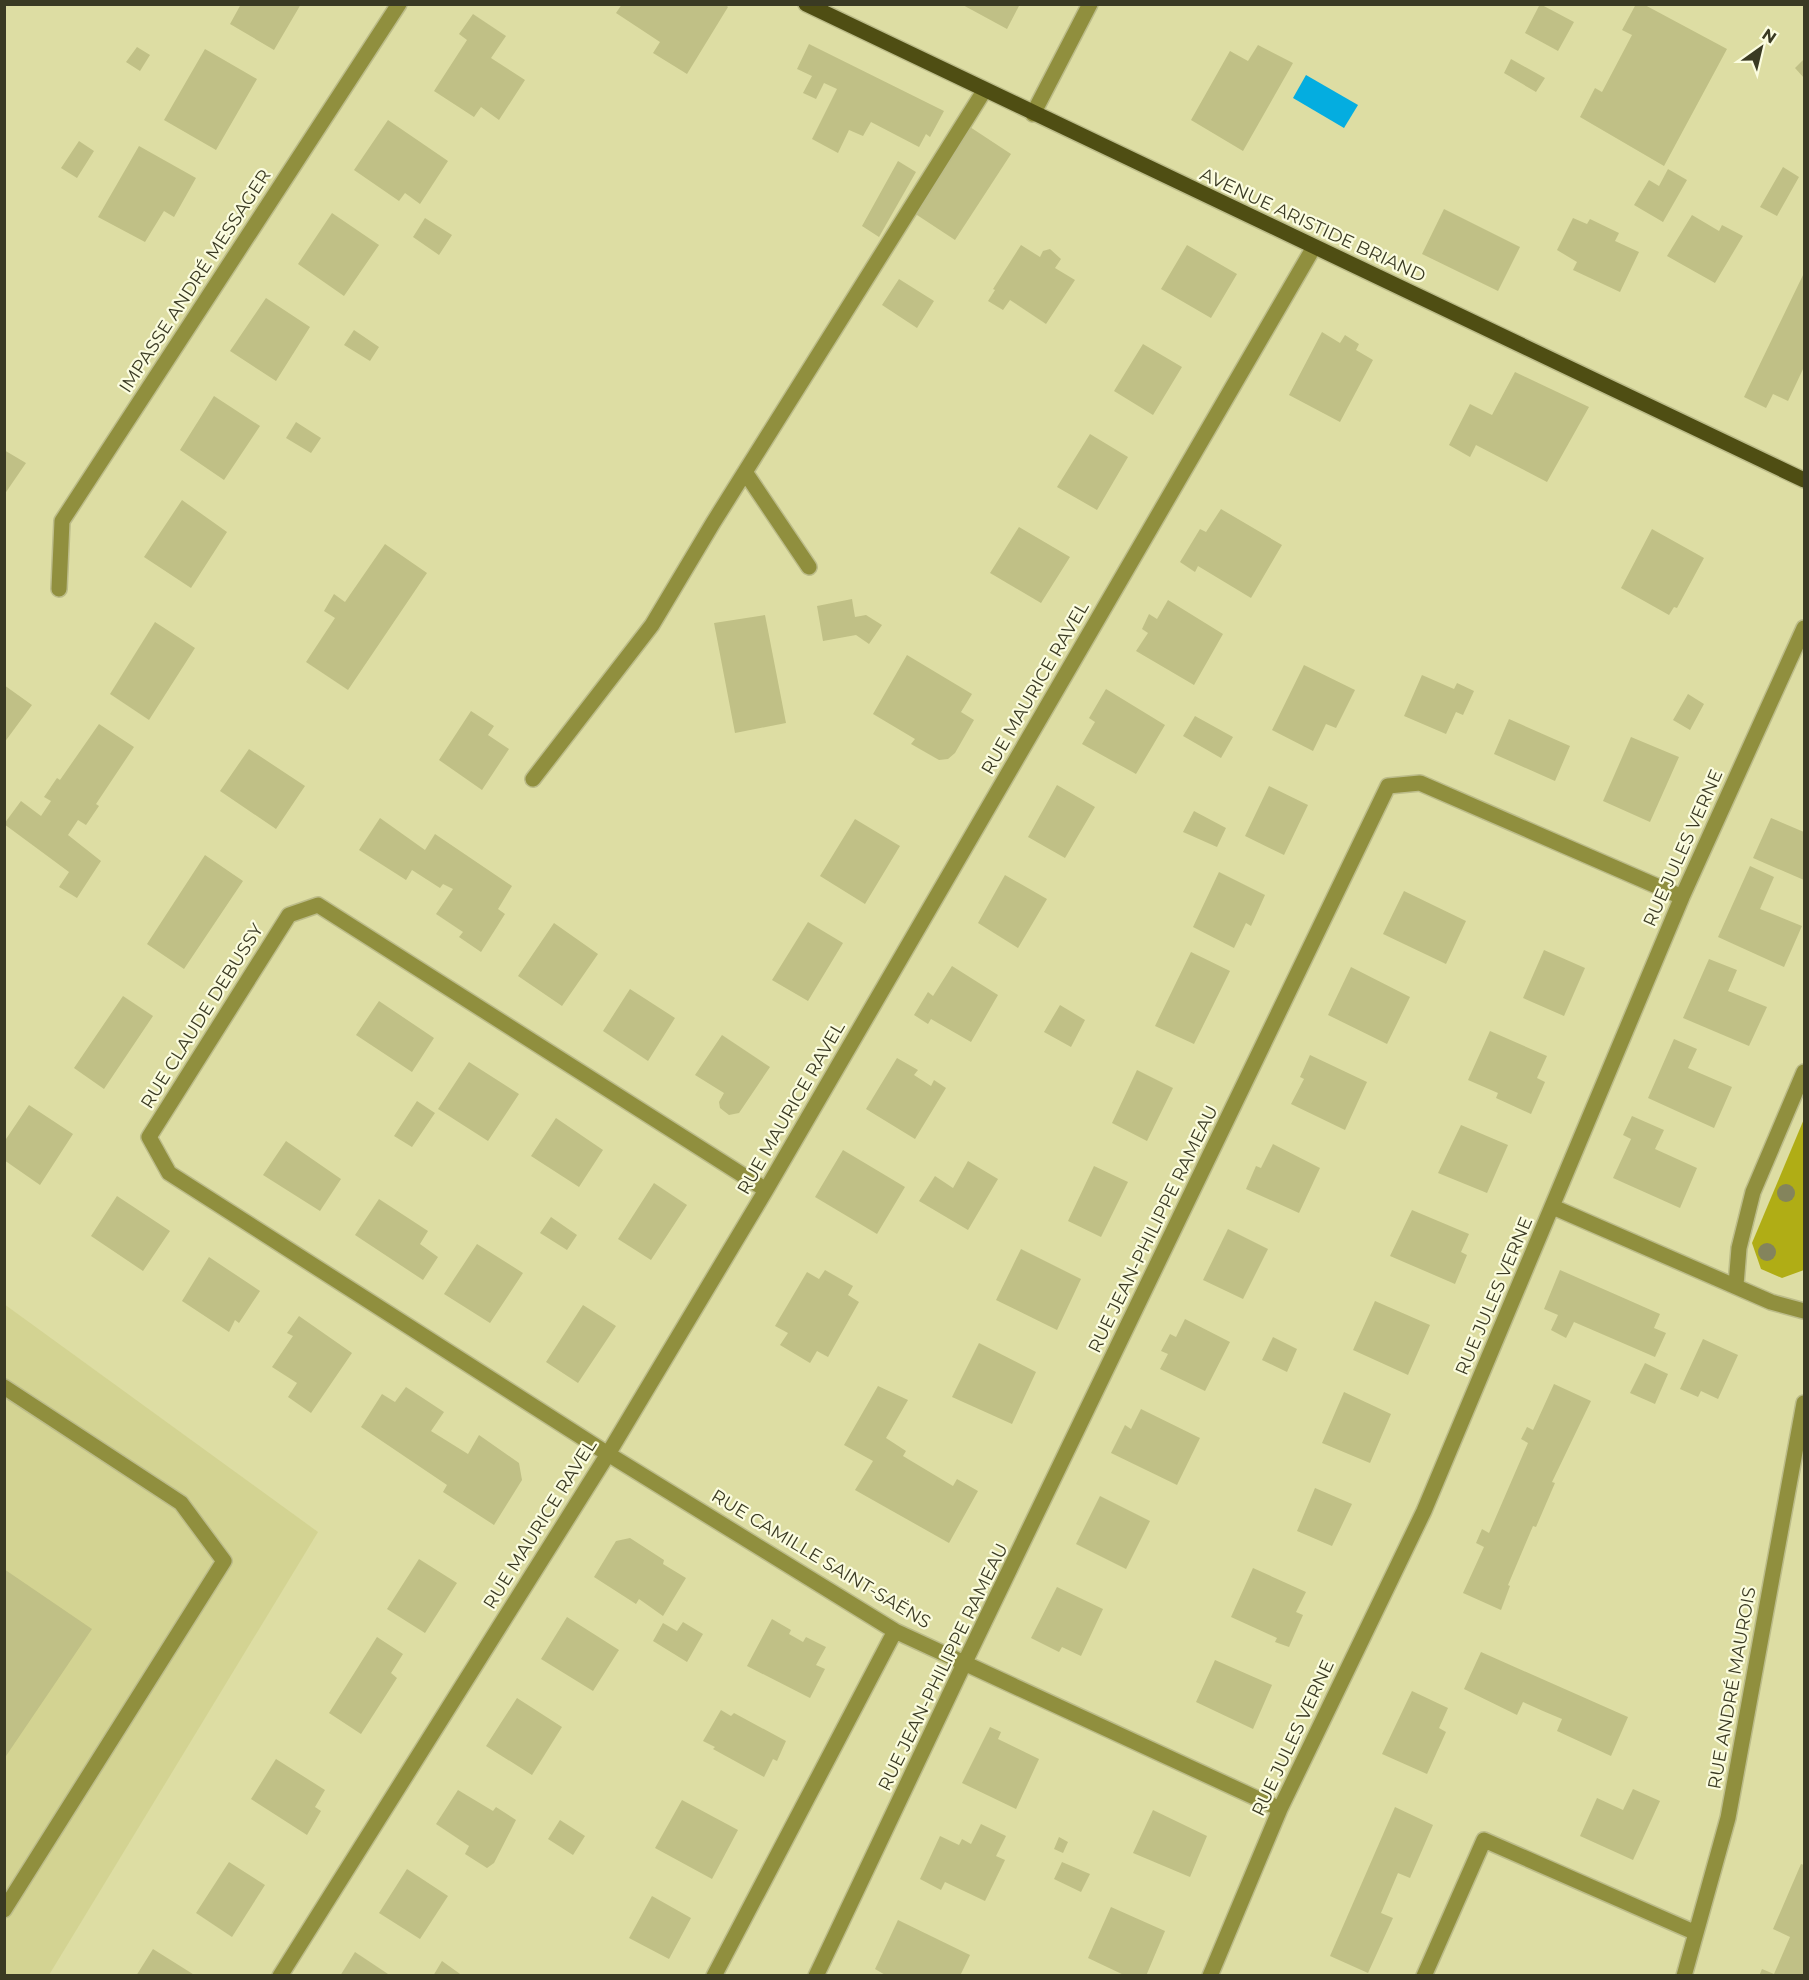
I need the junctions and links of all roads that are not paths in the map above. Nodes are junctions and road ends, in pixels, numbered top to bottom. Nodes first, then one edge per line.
1 (399, 4) edge
2 (806, 4) edge
3 (1090, 4) edge
4 (984, 91) junction
5 (1033, 114) junction
6 (1314, 247) junction
7 (745, 472) junction
8 (1804, 480) edge
9 (809, 567) dead end
10 (59, 589) dead end
11 (1804, 628) edge
12 (532, 779) dead end
13 (1682, 897) junction
14 (1804, 1072) edge
15 (766, 1190) junction
16 (1553, 1207) junction
17 (1737, 1285) junction
18 (1804, 1311) edge
19 (4, 1387) edge
20 (1804, 1403) edge
21 (608, 1454) junction
22 (896, 1631) junction
23 (964, 1664) junction
24 (1280, 1809) junction
25 (4, 1910) edge
26 (1696, 1933) junction
27 (280, 1976) edge
28 (714, 1976) edge
29 (816, 1976) edge
30 (1210, 1976) edge
31 (1424, 1976) edge
32 (1684, 1976) edge

1 - 10 street, IMPASSE ANDRÉ MESSAGER
2 - 4 main road, AVENUE ARISTIDE BRIAND
3 - 5 street
4 - 5 main road, AVENUE ARISTIDE BRIAND
4 - 7 street
5 - 6 main road, AVENUE ARISTIDE BRIAND
6 - 8 main road, AVENUE ARISTIDE BRIAND
6 - 15 street, RUE MAURICE RAVEL
7 - 9 street
7 - 12 street
11 - 13 street, RUE JULES VERNE
13 - 16 street, RUE JULES VERNE
13 - 23 street, RUE JEAN-PHILIPPE RAMEAU
14 - 17 street
15 - 21 street, RUE MAURICE RAVEL
15 - 21 street, RUE CLAUDE DEBUSSY
16 - 17 street
16 - 24 street, RUE JULES VERNE
17 - 18 street
19 - 25 street
20 - 26 street, RUE ANDRÉ MAUROIS
21 - 22 street, RUE CAMILLE SAINT-SAËNS
21 - 27 street, RUE MAURICE RAVEL
22 - 23 street, RUE CAMILLE SAINT-SAËNS
22 - 28 street
23 - 24 street, RUE CAMILLE SAINT-SAËNS
23 - 29 street, RUE JEAN-PHILIPPE RAMEAU
24 - 30 street, RUE JULES VERNE
26 - 31 street
26 - 32 street, RUE ANDRÉ MAUROIS

